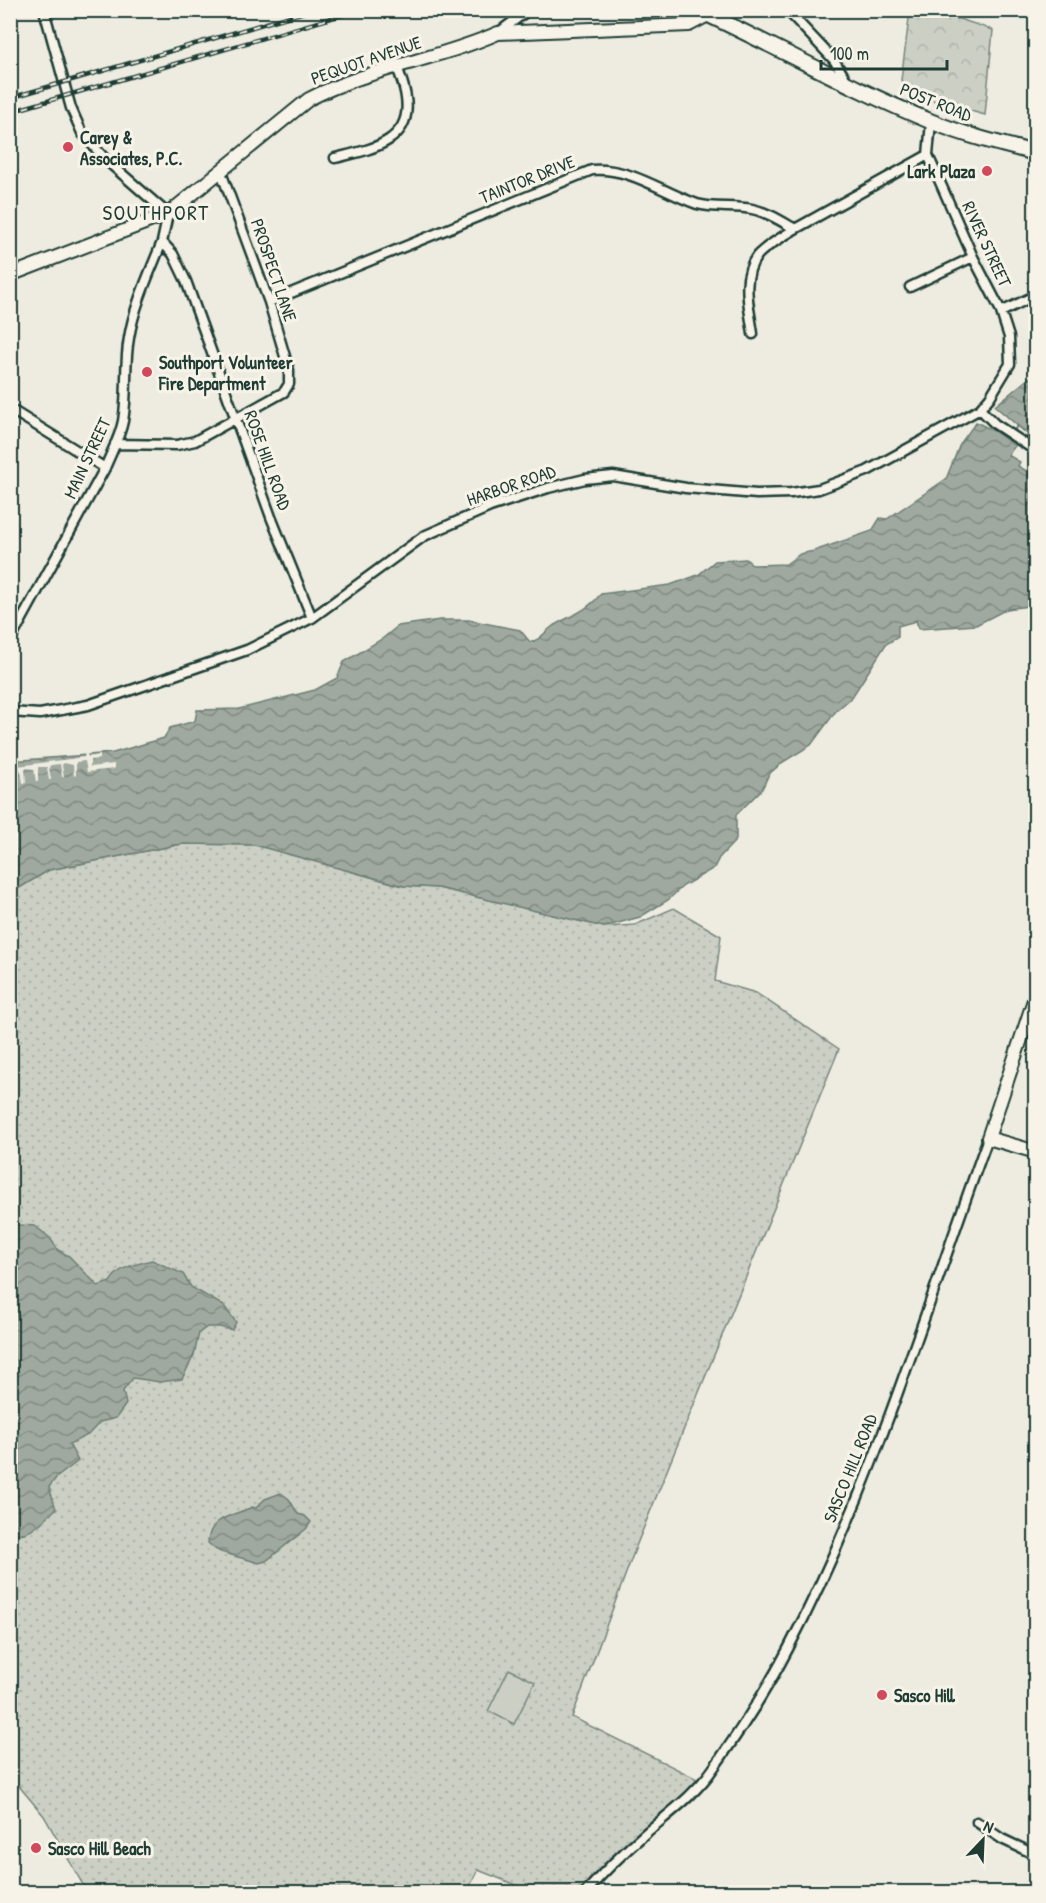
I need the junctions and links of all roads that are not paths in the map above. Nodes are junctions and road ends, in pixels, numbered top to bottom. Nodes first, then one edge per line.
1 (44, 10) edge
2 (528, 10) edge
3 (787, 10) edge
4 (703, 13) edge
5 (498, 33) junction
6 (397, 66) junction
7 (848, 83) junction
8 (931, 122) junction
9 (1035, 153) edge
10 (928, 155) junction
11 (335, 158) dead end
12 (221, 172) junction
13 (168, 214) junction
14 (795, 229) junction
15 (162, 242) junction
16 (973, 257) junction
17 (11, 272) edge
18 (910, 286) dead end
19 (1035, 295) edge
20 (269, 302) junction
21 (1001, 312) junction
22 (753, 334) dead end
23 (10, 409) edge
24 (980, 409) junction
25 (236, 419) junction
26 (115, 444) junction
27 (1035, 450) edge
28 (105, 468) junction
29 (312, 618) junction
30 (10, 641) edge
31 (10, 712) edge
32 (1035, 994) edge
33 (988, 1138) junction
34 (1035, 1152) edge
35 (977, 1822) dead end
36 (1035, 1856) edge
37 (586, 1893) edge

1 - 13 street
2 - 5 street
3 - 7 street
4 - 5 street, PEQUOT AVENUE
4 - 7 main road, POST ROAD
5 - 6 street, PEQUOT AVENUE
6 - 11 street
6 - 12 street, PEQUOT AVENUE
7 - 8 main road, POST ROAD
8 - 9 main road, POST ROAD
8 - 10 street, RIVER STREET
10 - 14 street
10 - 16 street, RIVER STREET
12 - 13 street, PEQUOT AVENUE
12 - 20 street, PROSPECT LANE
13 - 15 street
13 - 17 street, PEQUOT AVENUE
14 - 20 street, TAINTOR DRIVE
14 - 22 street
15 - 25 street, ROSE HILL ROAD
15 - 26 street, MAIN STREET
16 - 18 street
16 - 21 street, RIVER STREET
19 - 21 street
20 - 25 street, PROSPECT LANE
21 - 24 street, RIVER STREET
23 - 28 street
24 - 27 street
24 - 29 street, HARBOR ROAD
25 - 26 street
25 - 29 street, ROSE HILL ROAD
26 - 28 street, MAIN STREET
28 - 30 street, MAIN STREET
29 - 31 street, HARBOR ROAD
32 - 33 street, SASCO HILL ROAD
33 - 34 street
33 - 37 street, SASCO HILL ROAD
35 - 36 street

